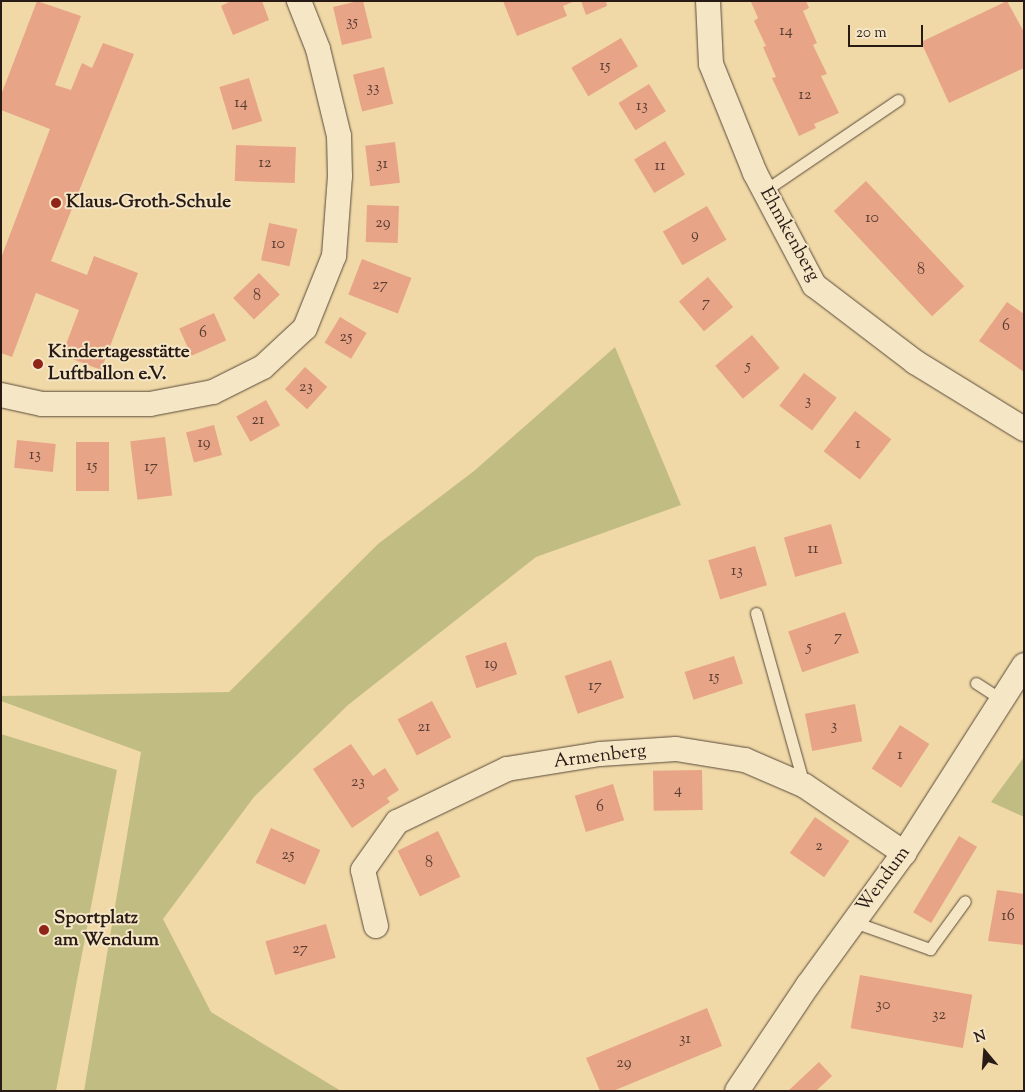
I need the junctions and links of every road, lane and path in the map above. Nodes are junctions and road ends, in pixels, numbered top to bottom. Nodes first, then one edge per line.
1 (299, 1) edge
2 (708, 1) edge
3 (898, 100) dead end
4 (764, 191) junction
5 (1, 395) edge
6 (1024, 428) edge
7 (756, 613) dead end
8 (1024, 665) edge
9 (976, 684) dead end
10 (1002, 700) junction
11 (804, 786) junction
12 (904, 853) junction
13 (965, 900) dead end
14 (854, 922) junction
15 (376, 926) dead end
16 (737, 1091) edge

1 - 5 street
2 - 4 street, Ehmkenberg
3 - 4 lane
4 - 6 street, Ehmkenberg
7 - 11 lane
8 - 10 street, Wendum
9 - 10 lane
10 - 12 street, Wendum
11 - 12 street, Armenberg
11 - 15 street, Armenberg
12 - 14 street, Wendum
13 - 14 lane
14 - 16 street, Wendum

